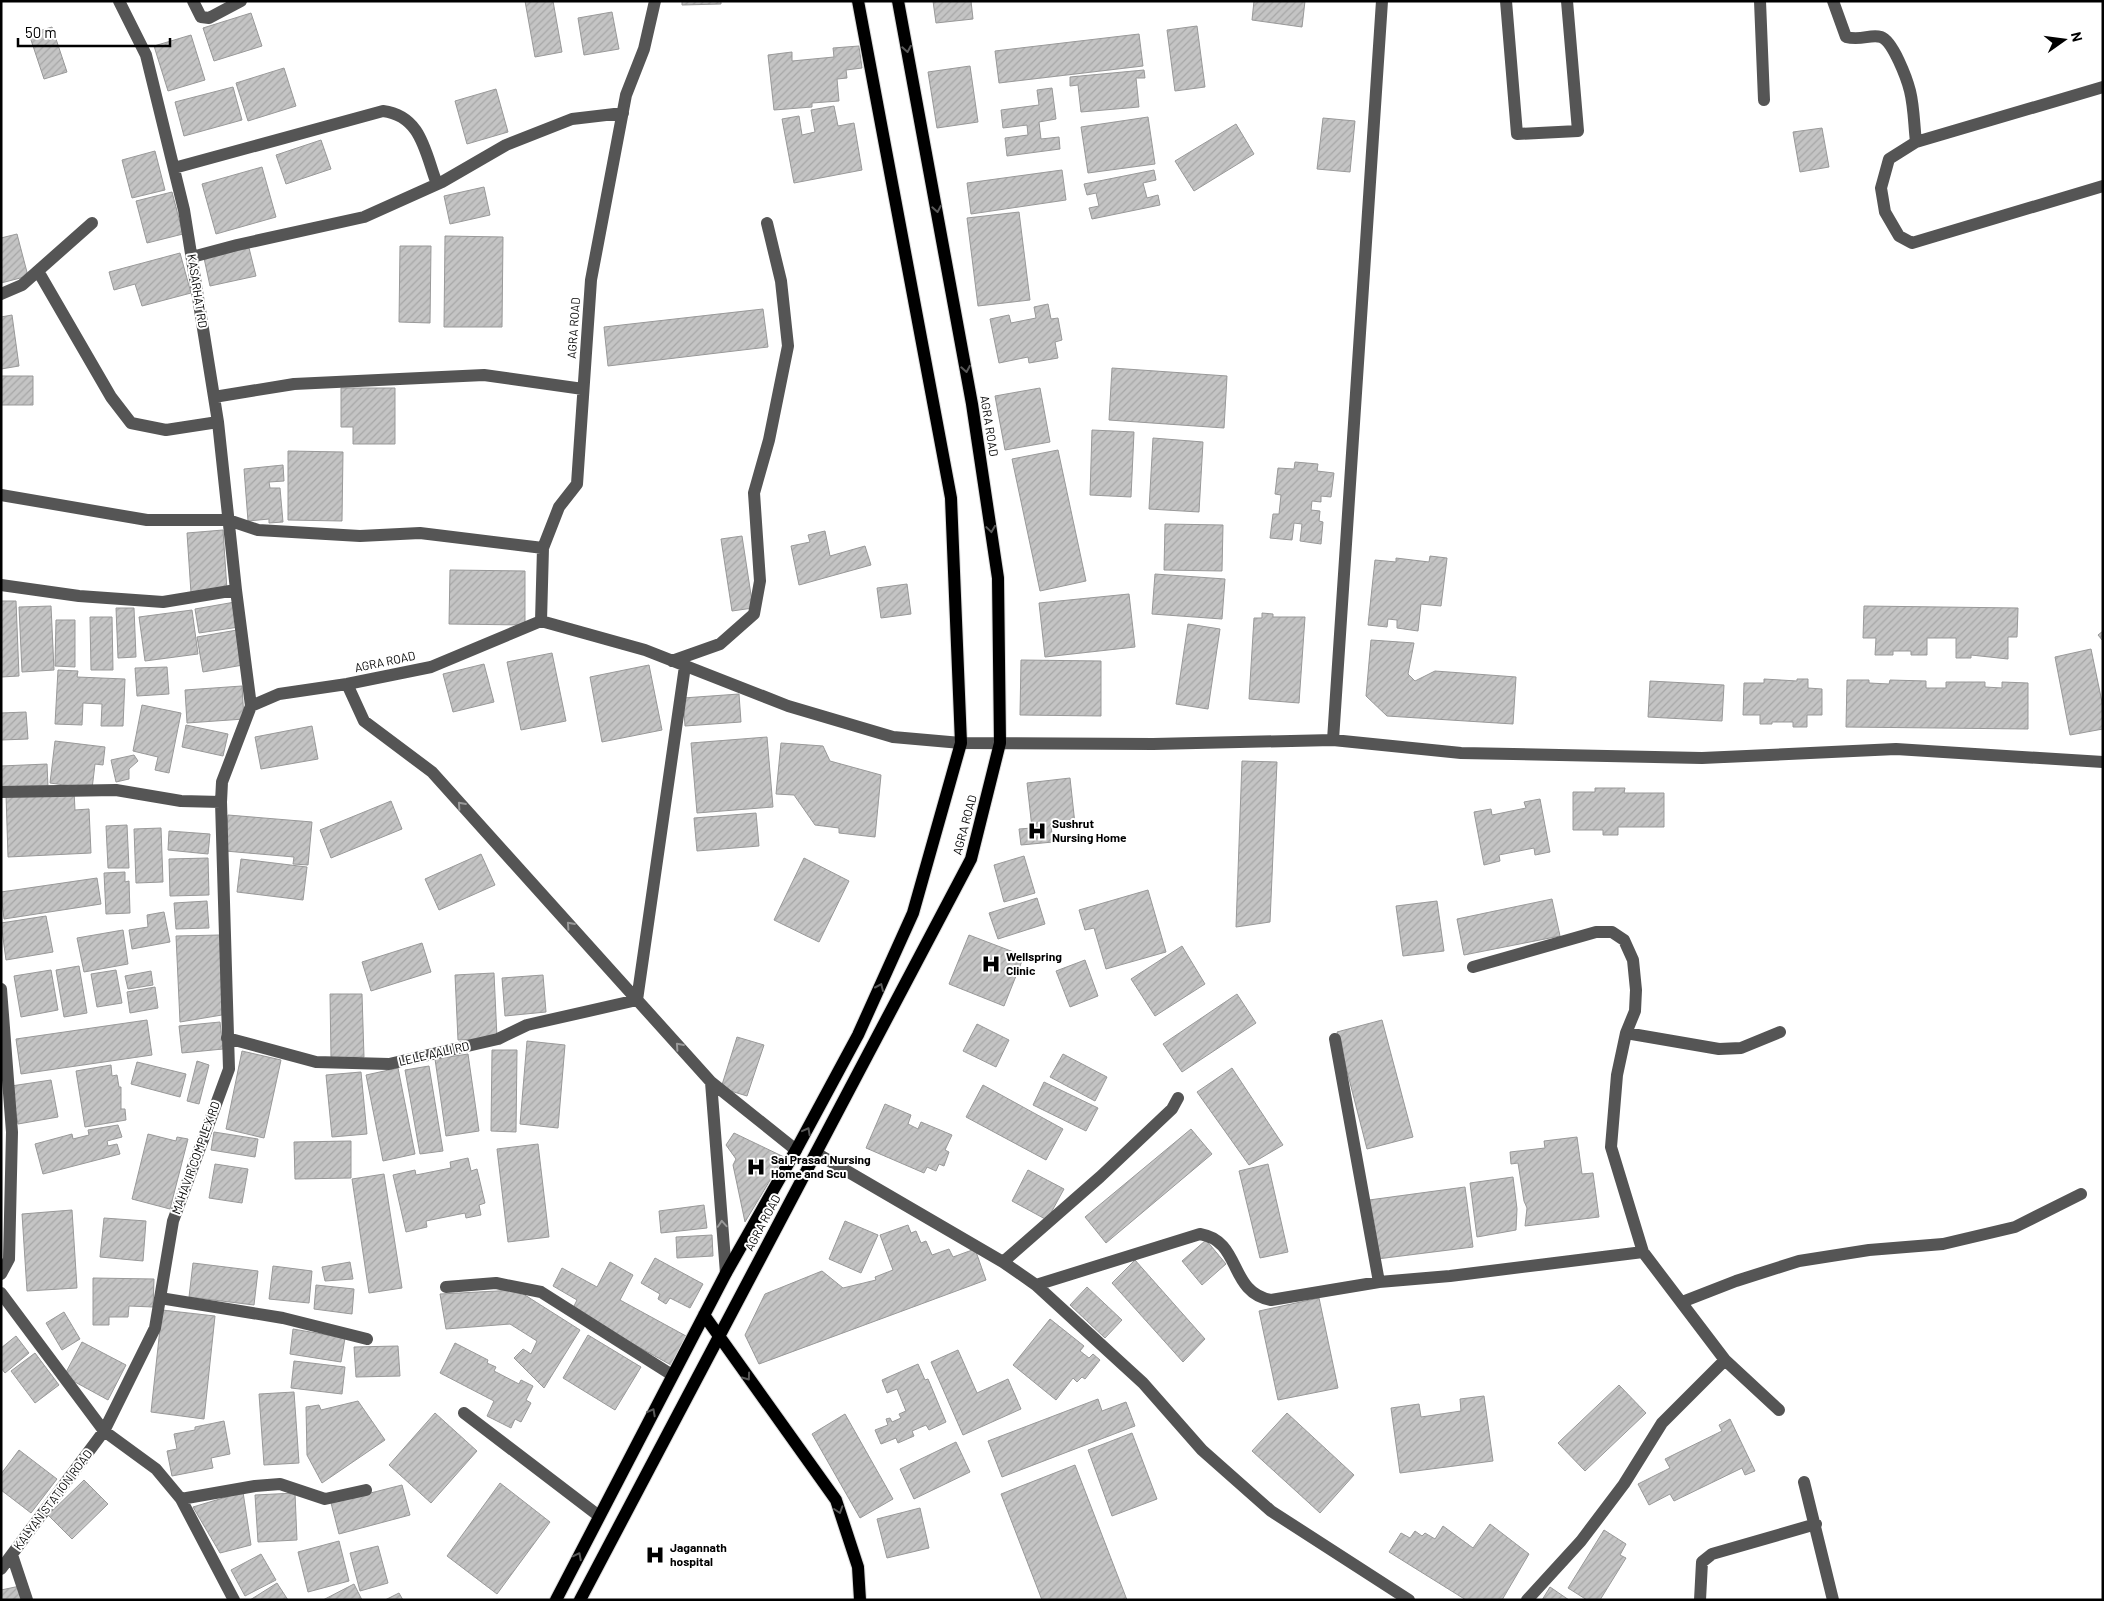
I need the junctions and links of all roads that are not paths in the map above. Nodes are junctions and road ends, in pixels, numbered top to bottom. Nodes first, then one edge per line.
1 (119, 1) edge
2 (193, 1) edge
3 (241, 1) edge
4 (656, 1) edge
5 (858, 1) edge
6 (898, 1) edge
7 (1382, 1) edge
8 (1506, 1) edge
9 (1567, 1) edge
10 (1760, 1) edge
11 (1833, 1) edge
12 (2103, 87) edge
13 (1764, 100) dead end
14 (623, 113) junction
15 (1916, 142) junction
16 (174, 168) junction
17 (440, 183) junction
18 (2103, 186) edge
19 (92, 223) dead end
20 (767, 223) dead end
21 (192, 257) junction
22 (38, 271) junction
23 (1, 294) edge
24 (583, 389) junction
25 (214, 397) junction
26 (218, 422) junction
27 (1, 495) edge
28 (228, 520) junction
29 (543, 548) junction
30 (1, 586) edge
31 (236, 590) junction
32 (541, 621) junction
33 (672, 661) junction
34 (685, 666) junction
35 (347, 684) junction
36 (251, 706) junction
37 (1333, 740) junction
38 (961, 743) junction
39 (1000, 743) junction
40 (2103, 762) edge
41 (1, 792) edge
42 (221, 802) junction
43 (1473, 967) dead end
44 (1, 988) edge
45 (637, 1000) junction
46 (1780, 1032) dead end
47 (1626, 1033) junction
48 (228, 1038) junction
49 (1335, 1039) dead end
50 (711, 1082) junction
51 (1178, 1098) dead end
52 (796, 1150) junction
53 (816, 1153) junction
54 (2081, 1194) dead end
55 (1643, 1252) junction
56 (1003, 1262) junction
57 (726, 1273) junction
58 (1, 1274) edge
59 (1380, 1282) junction
60 (1036, 1285) junction
61 (446, 1287) dead end
62 (1, 1293) edge
63 (160, 1298) junction
64 (1682, 1302) junction
65 (704, 1315) junction
66 (718, 1338) junction
67 (367, 1339) dead end
68 (1725, 1360) junction
69 (672, 1375) junction
70 (1779, 1410) dead end
71 (464, 1413) dead end
72 (104, 1431) junction
73 (1804, 1482) dead end
74 (366, 1490) dead end
75 (181, 1499) junction
76 (598, 1516) junction
77 (1816, 1524) junction
78 (12, 1555) junction
79 (1, 1569) edge
80 (27, 1600) edge
81 (234, 1600) edge
82 (556, 1600) edge
83 (580, 1600) edge
84 (860, 1600) edge
85 (1409, 1600) edge
86 (1528, 1600) edge
87 (1700, 1600) edge
88 (1833, 1600) edge

1 - 16 street, KASARHAT RD
2 - 3 street
4 - 14 street, AGRA ROAD
5 - 38 main road, AGRA ROAD
6 -> 39 main road, AGRA ROAD
7 - 37 street
8 - 9 street
10 - 13 street
11 - 15 street
12 - 15 street
14 - 17 street
14 - 24 street, AGRA ROAD
15 - 18 street
16 - 17 street
16 - 21 street, KASARHAT RD
17 - 21 street
19 - 22 street
20 - 33 street
21 - 25 street, KASARHAT RD
22 - 23 street
22 - 26 street
24 - 25 street
24 - 29 street, AGRA ROAD
25 - 26 street, KASARHAT RD
26 - 28 street, KASARHAT RD
27 - 28 street
28 - 29 street
28 - 31 street, KASARHAT RD
29 - 32 street, AGRA ROAD
30 - 31 street
31 - 36 street, KASARHAT RD
32 - 33 street
32 - 35 street, AGRA ROAD
33 - 34 street
34 - 38 street
34 - 45 street
35 - 36 street, AGRA ROAD
45 -> 35 street
36 - 42 street, MAHAVIR COMPLEX RD
37 - 39 street
37 - 40 street
38 - 39 street
52 -> 38 main road, AGRA ROAD
39 - 53 main road, AGRA ROAD
41 - 42 street
42 - 48 street, MAHAVIR COMPLEX RD
43 - 47 street
44 - 58 street
45 - 48 street, LELE AALI RD
50 -> 45 street
46 - 47 street
47 - 55 street
48 - 63 street, MAHAVIR COMPLEX RD
49 - 59 street
50 - 52 street
57 -> 50 street
51 - 56 street
52 - 57 main road, AGRA ROAD
53 - 56 street
53 - 66 main road, AGRA ROAD
54 - 64 street
55 - 59 street
55 - 64 street
56 - 60 street
57 - 65 main road, AGRA ROAD
59 - 60 street
60 - 85 street
61 - 69 street
62 - 72 street
63 - 67 street
63 - 72 street, MAHAVIR COMPLEX RD
64 - 68 street
65 - 66 main road
65 - 69 main road, AGRA ROAD
66 - 83 main road, AGRA ROAD
66 -> 84 main road
68 - 70 street
68 - 86 street
76 -> 69 main road, AGRA ROAD
71 - 76 street
72 - 75 street
72 - 78 street, KALYAN STATION ROAD
73 - 77 street
74 - 75 street
75 - 81 street
82 -> 76 main road, AGRA ROAD
77 - 87 street
77 - 88 street
78 - 79 street, KALYAN STATION ROAD
78 - 80 street

